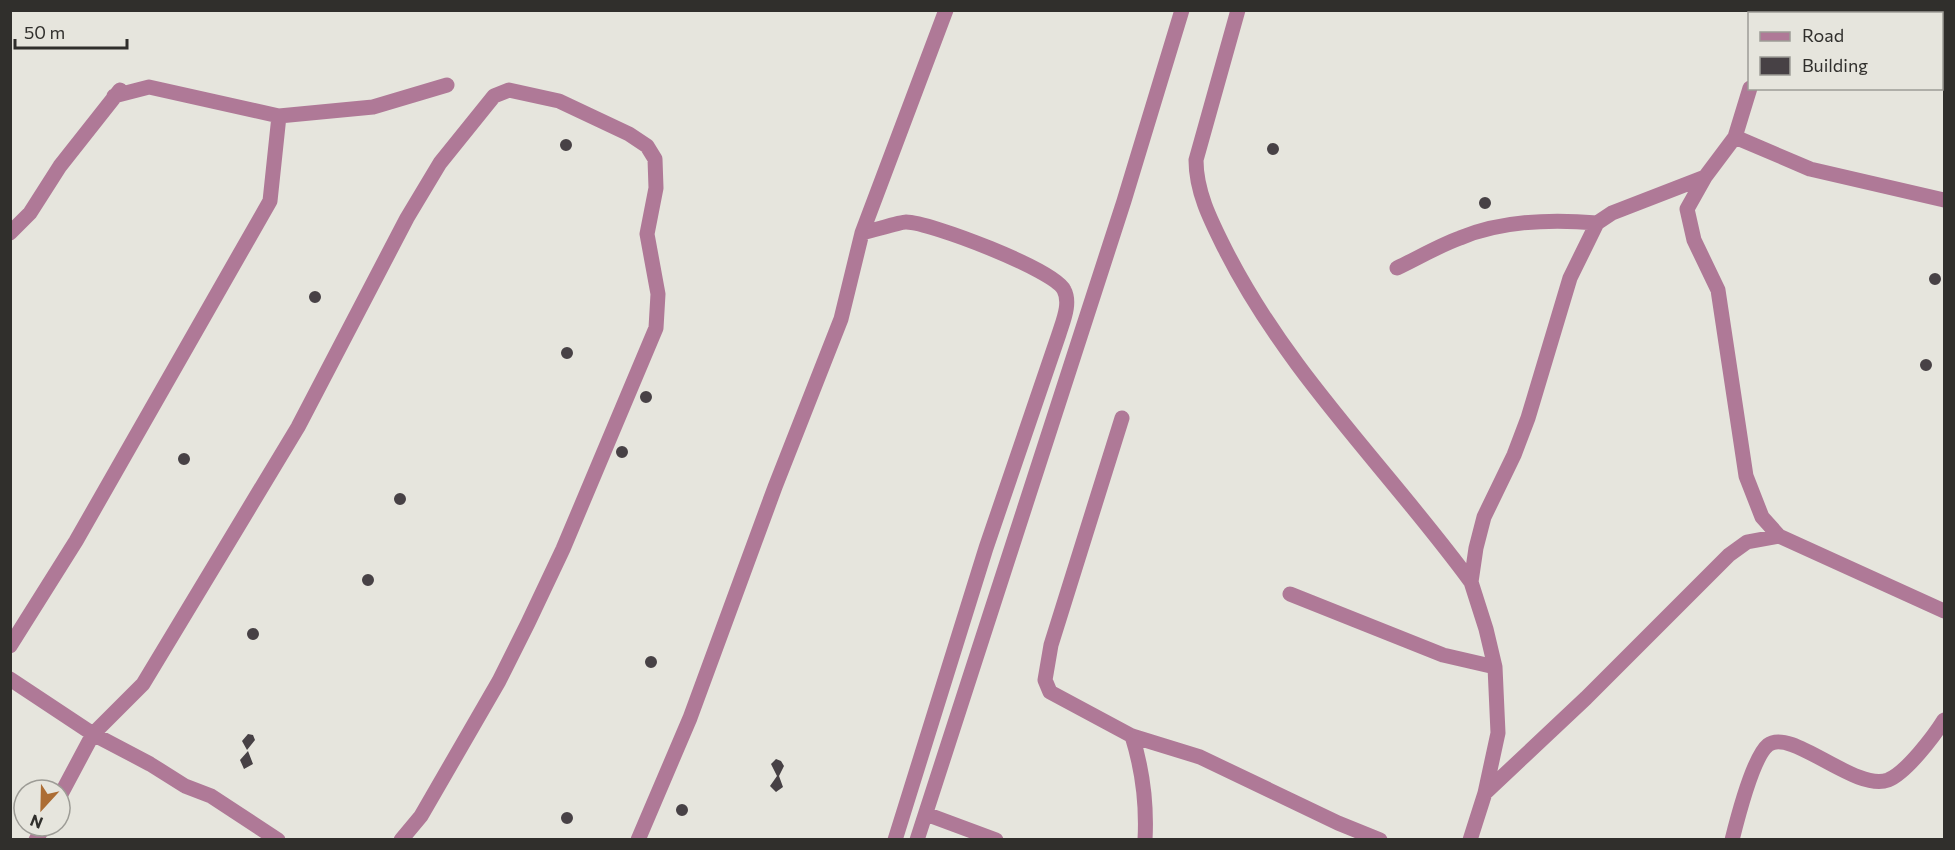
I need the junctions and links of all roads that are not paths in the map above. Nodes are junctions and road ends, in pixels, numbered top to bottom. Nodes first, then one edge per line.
1 (946, 10) edge
2 (1182, 10) edge
3 (1238, 10) edge
4 (447, 85) dead end
5 (1749, 90) edge
6 (279, 116) junction
7 (1735, 137) junction
8 (1705, 177) junction
9 (1944, 200) edge
10 (1597, 223) junction
11 (10, 233) edge
12 (862, 233) junction
13 (1397, 268) dead end
14 (1122, 418) dead end
15 (1779, 536) junction
16 (1471, 582) junction
17 (1290, 594) dead end
18 (1944, 611) edge
19 (10, 645) edge
20 (1495, 667) junction
21 (10, 679) edge
22 (939, 699) junction
23 (960, 708) junction
24 (1944, 720) edge
25 (93, 734) junction
26 (1132, 736) junction
27 (70, 778) edge
28 (1485, 793) junction
29 (926, 814) junction
30 (278, 840) edge
31 (401, 840) edge
32 (638, 840) edge
33 (895, 840) edge
34 (918, 840) edge
35 (996, 840) edge
36 (1145, 840) edge
37 (1380, 840) edge
38 (1470, 840) edge
39 (1732, 840) edge

1 - 12 street
2 - 23 street
3 - 16 street
4 - 6 street
5 - 7 street
6 - 11 street
6 - 19 street
7 - 8 street
7 - 9 street
8 - 10 street
8 - 15 street
10 - 13 street
10 - 16 street
12 - 22 street
12 - 32 street
14 - 26 street
15 - 18 street
15 - 28 street
16 - 20 street
17 - 20 street
20 - 28 street
21 - 25 street
22 - 23 street
22 - 33 street
23 - 29 street
24 - 39 street
25 - 27 street
25 - 30 street
25 - 31 street
26 - 36 street
26 - 37 street
28 - 38 street
29 - 34 street
29 - 35 street

